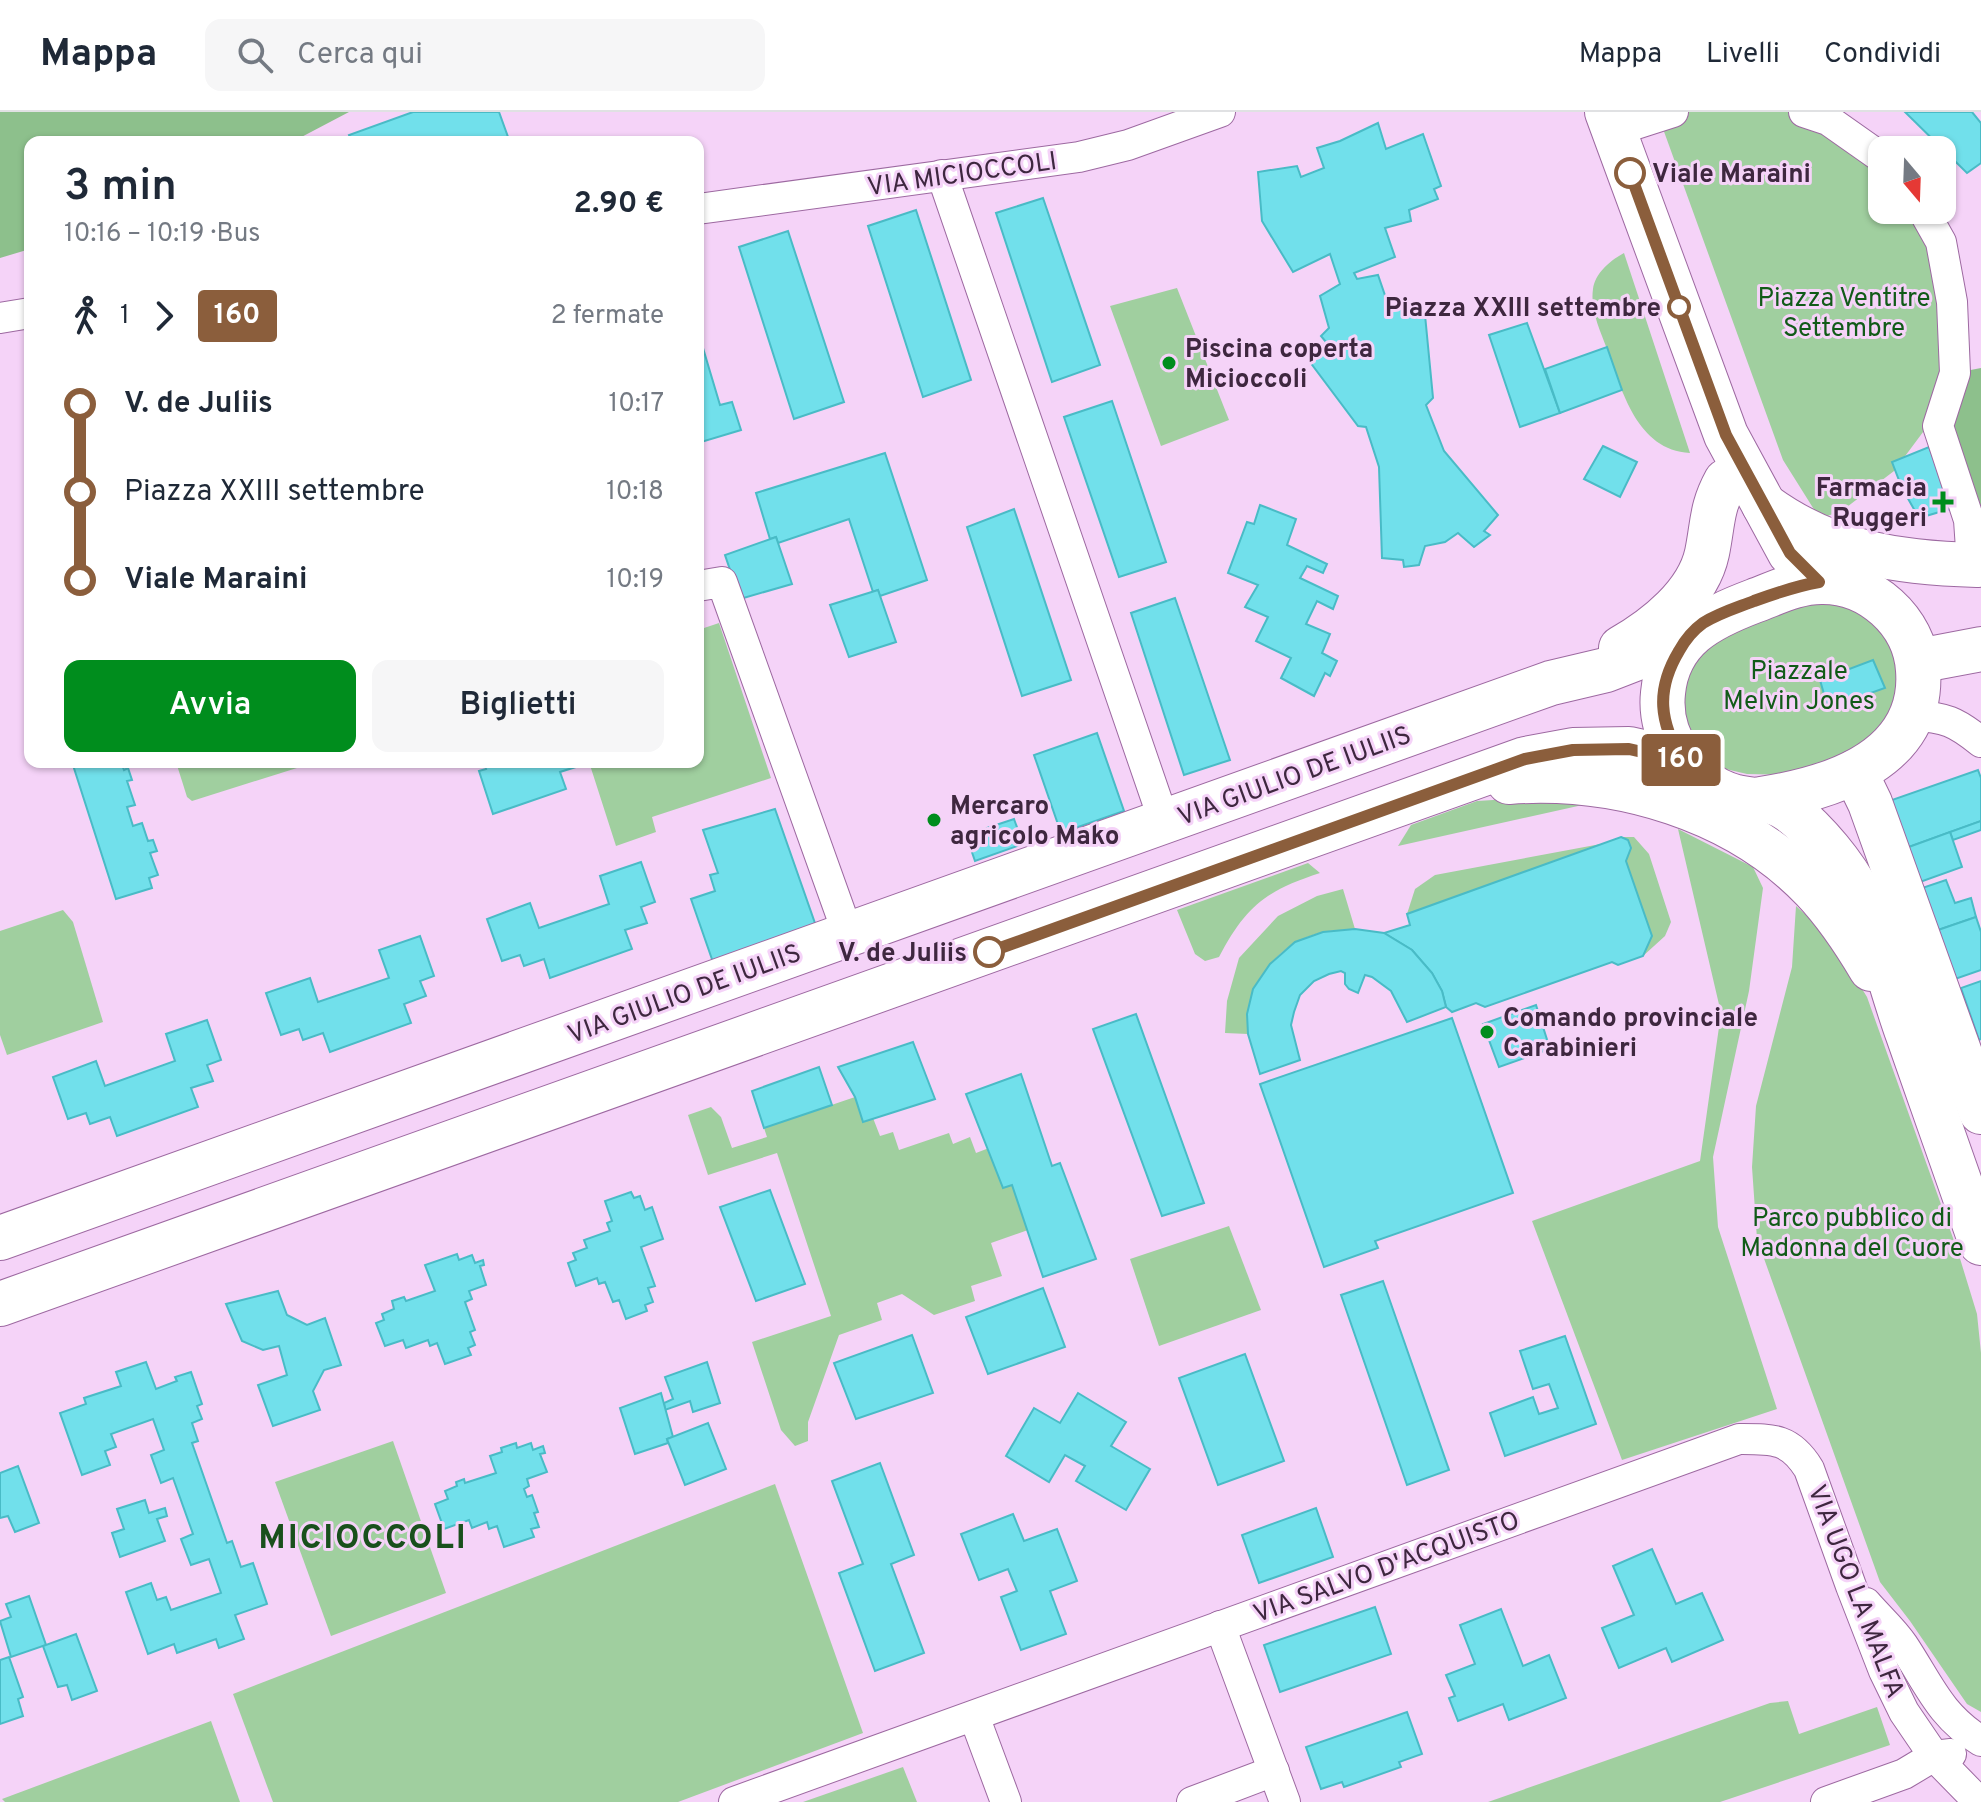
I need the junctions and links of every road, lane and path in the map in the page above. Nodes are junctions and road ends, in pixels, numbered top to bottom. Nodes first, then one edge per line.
1 (1220, 112) edge
2 (1673, 112) edge
3 (1804, 112) edge
4 (1611, 122) edge
5 (1868, 148) edge
6 (942, 175) junction
7 (704, 208) edge
8 (1931, 224) edge
9 (24, 314) edge
10 (0, 318) edge
11 (1726, 435) junction
12 (1726, 481) junction
13 (1764, 505) junction
14 (1980, 569) edge
15 (704, 585) edge
16 (1837, 585) junction
17 (1702, 627) junction
18 (1981, 649) edge
19 (1918, 661) junction
20 (1551, 683) junction
21 (1913, 715) junction
22 (1981, 742) edge
23 (1682, 761) junction
24 (1855, 772) junction
25 (1447, 788) junction
26 (1761, 799) junction
27 (1164, 821) junction
28 (848, 934) junction
29 (1903, 1020) junction
30 (1981, 1112) edge
31 (0, 1238) edge
32 (1981, 1243) edge
33 (0, 1304) edge
34 (1799, 1452) joint
35 (1851, 1586) junction
36 (1220, 1626) junction
37 (974, 1716) junction
38 (1981, 1741) edge
39 (1981, 1750) edge
40 (1934, 1756) junction
41 (1274, 1771) junction
42 (1978, 1796) edge
43 (734, 1802) edge
44 (1006, 1802) edge
45 (1192, 1802) edge
46 (1285, 1802) edge
47 (1826, 1802) edge

1 - 6 street, VIA MICIOCCOLI
2 - 4 street
3 - 5 street
4 - 11 main road
6 - 7 street, VIA MICIOCCOLI
6 - 27 street
8 - 14 street
9 - 10 street
11 - 12 main road
11 - 13 main road
12 - 17 main road
12 - 20 main road
13 - 14 main road
13 - 16 main road
14 - 16 main road
15 - 28 street
16 - 17 main road
16 - 19 main road
17 - 20 main road, VIA GIULIO DE IULIIS
17 - 23 main road
18 - 19 main road
19 - 21 main road
20 - 27 main road, VIA GIULIO DE IULIIS
21 - 22 street
21 - 24 main road
23 - 25 main road
23 - 26 main road
24 - 26 main road
24 - 30 main road
25 - 29 main road
25 - 33 main road
26 - 29 main road
27 - 28 main road, VIA GIULIO DE IULIIS
28 - 31 main road, VIA GIULIO DE IULIIS
29 - 32 main road
34 - 35 street, VIA UGO LA MALFA
34 - 36 street, VIA SALVO D'ACQUISTO
35 - 38 street
35 - 40 street, VIA UGO LA MALFA
36 - 37 street, VIA SALVO D'ACQUISTO
36 - 41 street
37 - 43 street, VIA SALVO D'ACQUISTO
37 - 44 street
39 - 40 street
40 - 42 street, VIA UGO LA MALFA
40 - 47 street
41 - 45 street
41 - 46 street

